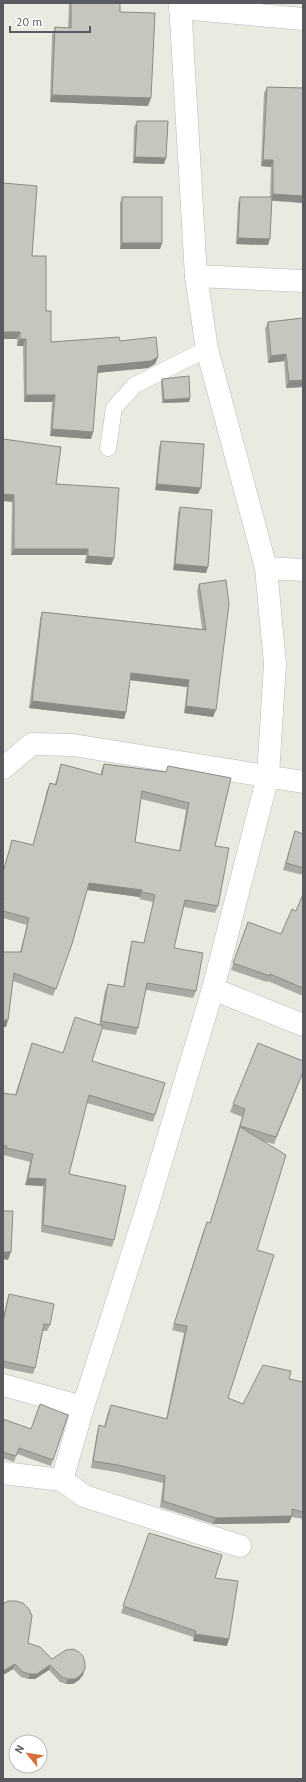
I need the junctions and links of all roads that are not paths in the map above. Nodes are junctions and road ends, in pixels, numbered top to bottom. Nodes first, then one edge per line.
1 (180, 5) edge
2 (303, 19) edge
3 (196, 276) junction
4 (303, 281) edge
5 (207, 349) junction
6 (108, 448) dead end
7 (266, 568) junction
8 (303, 570) edge
9 (3, 768) edge
10 (268, 776) junction
11 (303, 782) edge
12 (213, 988) junction
13 (303, 1025) edge
14 (3, 1385) edge
15 (83, 1407) junction
16 (3, 1473) edge
17 (62, 1480) junction
18 (240, 1546) dead end

1 - 2 street
1 - 3 street
3 - 4 street
3 - 5 street
5 - 6 lane
5 - 7 street
7 - 8 street
7 - 10 street
9 - 10 street
10 - 11 street
10 - 12 street
12 - 13 street
12 - 15 street
14 - 15 street
15 - 17 street
16 - 17 street
17 - 18 street

